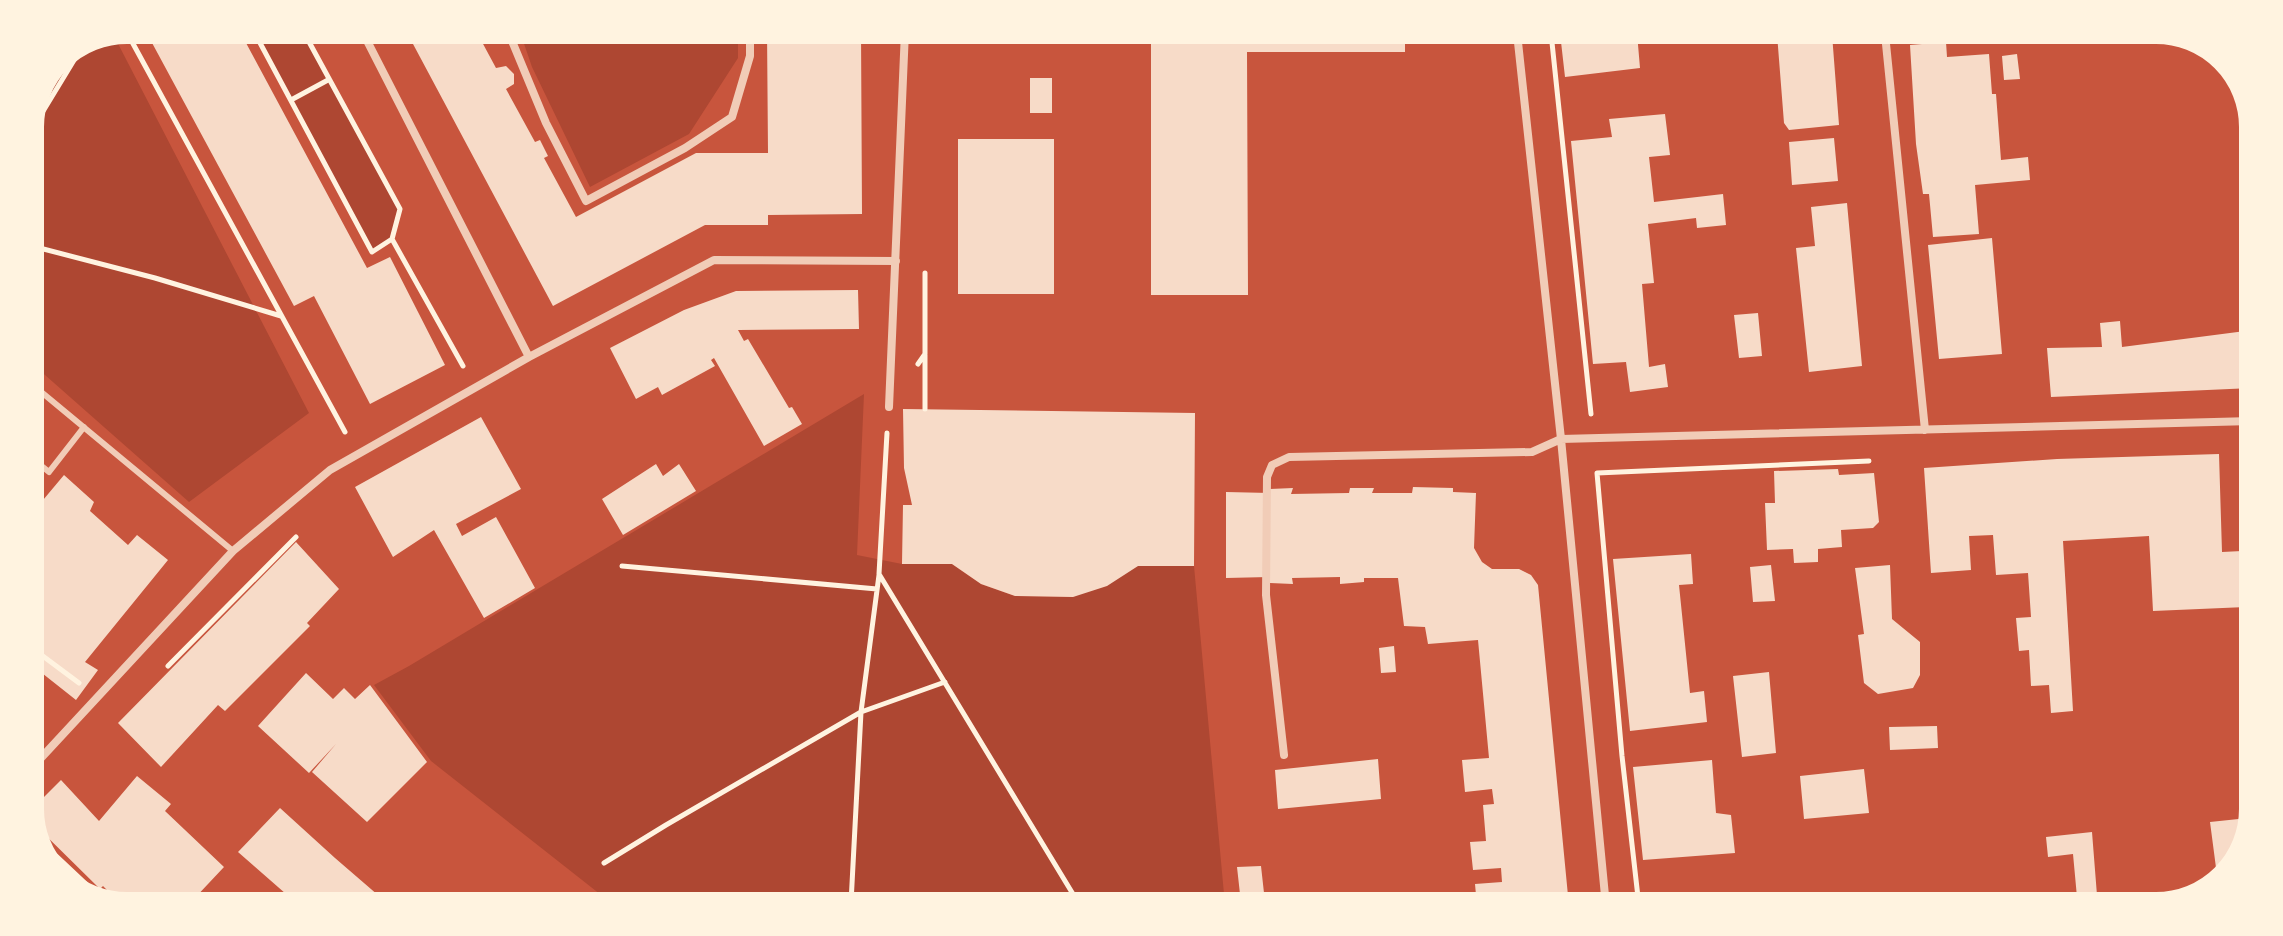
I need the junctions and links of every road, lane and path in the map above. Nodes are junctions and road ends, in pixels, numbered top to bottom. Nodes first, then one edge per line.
1 (132, 42) edge
2 (260, 42) edge
3 (309, 42) edge
4 (368, 42) edge
5 (512, 42) edge
6 (750, 42) edge
7 (905, 42) edge
8 (1518, 42) edge
9 (1552, 42) edge
10 (1886, 42) edge
11 (73, 62) edge
12 (328, 80) junction
13 (291, 100) junction
14 (45, 109) edge
15 (392, 239) junction
16 (42, 249) edge
17 (896, 261) junction
18 (281, 316) junction
19 (925, 354) dead end
20 (529, 357) junction
21 (466, 370) dead end
22 (42, 392) edge
23 (889, 407) joint
24 (925, 409) dead end
25 (1592, 419) dead end
26 (2241, 421) edge
27 (84, 427) junction
28 (1925, 430) junction
29 (346, 434) dead end
30 (1561, 439) junction
31 (1876, 461) dead end
32 (42, 466) edge
33 (303, 530) dead end
34 (233, 551) junction
35 (622, 566) dead end
36 (879, 574) junction
37 (877, 589) junction
38 (42, 656) edge
39 (160, 673) dead end
40 (945, 682) junction
41 (98, 700) junction
42 (861, 712) junction
43 (1284, 755) dead end
44 (42, 758) edge
45 (56, 856) edge
46 (604, 863) dead end
47 (84, 883) edge
48 (851, 894) edge
49 (1073, 894) edge
50 (1605, 894) edge
51 (1638, 894) edge

1 - 18 path
2 - 13 path
3 - 12 path
4 - 20 street
5 - 6 street
7 - 17 street
8 - 30 street
9 - 25 path
10 - 28 street
11 - 14 path
12 - 13 path
12 - 15 path
13 - 15 path
15 - 21 path
16 - 18 path
17 - 20 street
17 - 23 street
18 - 29 path
19 - 24 path
20 - 34 street
22 - 27 lane
23 - 36 path
26 - 28 street
27 - 32 lane
27 - 34 lane
28 - 30 street
30 - 43 street
30 - 50 street
31 - 51 path
33 - 39 path
34 - 41 street
35 - 37 path
36 - 37 path
36 - 40 path
37 - 42 path
38 - 41 path
40 - 42 path
40 - 49 path
41 - 44 street
42 - 46 path
42 - 48 path
45 - 47 path

